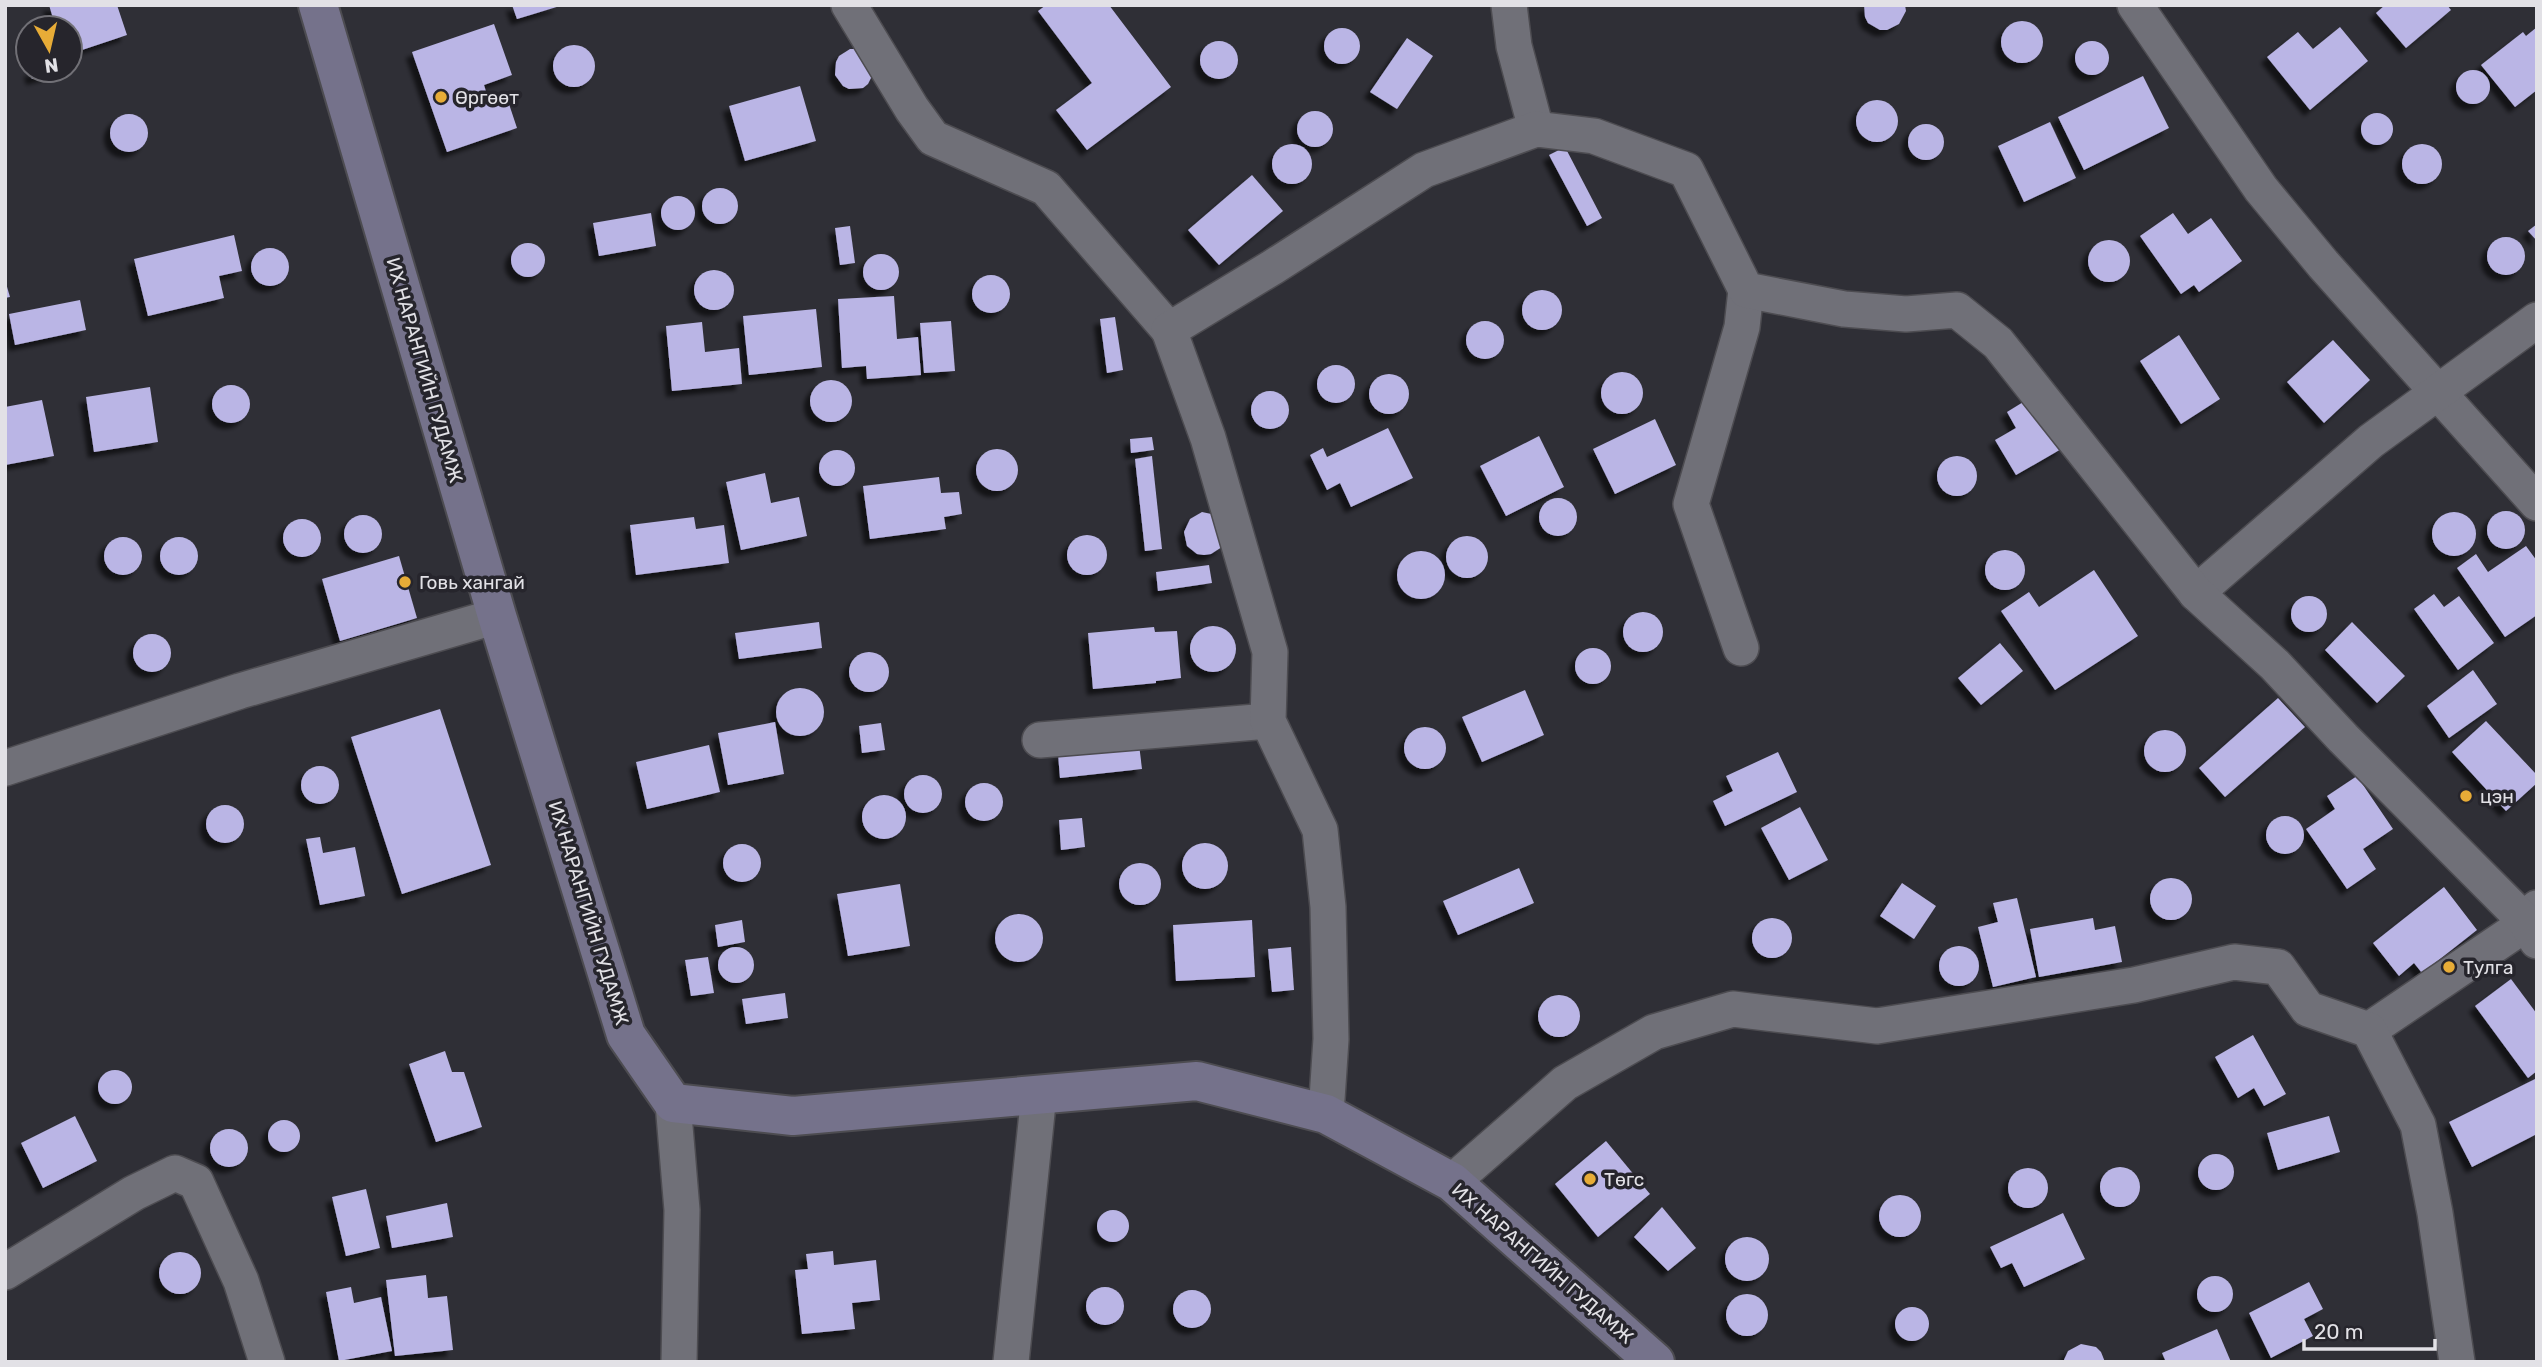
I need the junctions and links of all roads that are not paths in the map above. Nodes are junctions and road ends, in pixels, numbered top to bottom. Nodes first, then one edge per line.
1 (318, 5) edge
2 (849, 5) edge
3 (1509, 5) edge
4 (2135, 5) edge
5 (1536, 129) junction
6 (1746, 290) junction
7 (2537, 320) edge
8 (1169, 330) junction
9 (2438, 393) junction
10 (2537, 503) edge
11 (2196, 593) junction
12 (497, 616) junction
13 (1741, 648) dead end
14 (1268, 721) junction
15 (1040, 740) dead end
16 (5, 768) edge
17 (2534, 924) edge
18 (2369, 1030) junction
19 (1039, 1094) junction
20 (673, 1103) junction
21 (1326, 1114) junction
22 (1452, 1182) junction
23 (5, 1272) edge
24 (267, 1362) edge
25 (678, 1362) edge
26 (1011, 1362) edge
27 (1655, 1362) edge
28 (2457, 1362) edge

1 - 12 main road, ИХ НАРАНГИЙН ГУДАМЖ
2 - 8 street
3 - 5 street
4 - 9 street
5 - 6 street
5 - 8 street
6 - 11 street
6 - 13 street
7 - 9 street
8 - 14 street
9 - 10 street
9 - 11 street
11 - 17 street
12 - 16 street
12 - 20 main road, ИХ НАРАНГИЙН ГУДАМЖ
14 - 15 street
14 - 21 street
17 - 18 street
18 - 22 street
18 - 28 street
19 - 20 main road, ИХ НАРАНГИЙН ГУДАМЖ
19 - 21 main road, ИХ НАРАНГИЙН ГУДАМЖ
19 - 26 street
20 - 25 street
21 - 22 main road, ИХ НАРАНГИЙН ГУДАМЖ
22 - 27 main road, ИХ НАРАНГИЙН ГУДАМЖ
23 - 24 street

